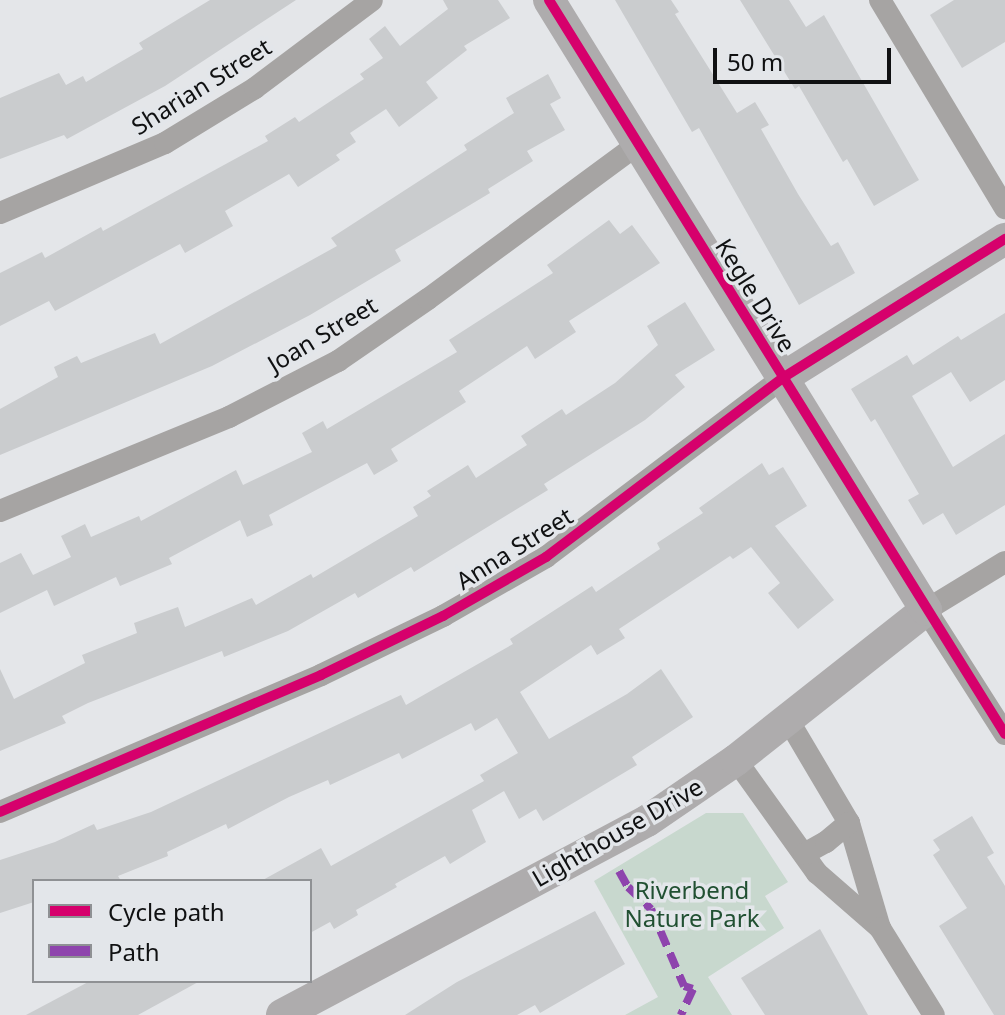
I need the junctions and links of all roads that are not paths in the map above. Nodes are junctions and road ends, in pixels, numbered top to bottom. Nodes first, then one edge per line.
1 (372, 0) edge
2 (549, 0) edge
3 (880, 0) edge
4 (638, 144) junction
5 (1005, 208) edge
6 (0, 213) edge
7 (1005, 239) edge
8 (784, 377) junction
9 (0, 511) edge
10 (1005, 562) edge
11 (926, 610) junction
12 (787, 718) junction
13 (1005, 734) edge
14 (736, 760) junction
15 (0, 812) edge
16 (849, 823) junction
17 (804, 854) junction
18 (880, 928) junction
19 (282, 1015) edge
20 (934, 1015) edge

1 - 6 street, Sharian Street
2 - 4 street, Kegle Drive
3 - 5 street
4 - 8 street, Kegle Drive
4 - 9 street, Joan Street
7 - 8 street, Anna Street
8 - 11 street, Kegle Drive
8 - 15 street, Anna Street
10 - 11 street
11 - 12 street, Lighthouse Drive
11 - 13 street, Kegle Drive
12 - 14 street, Lighthouse Drive
12 - 16 street
14 - 17 street
14 - 19 street, Lighthouse Drive
16 - 17 street
16 - 18 street
17 - 18 street
18 - 20 street

